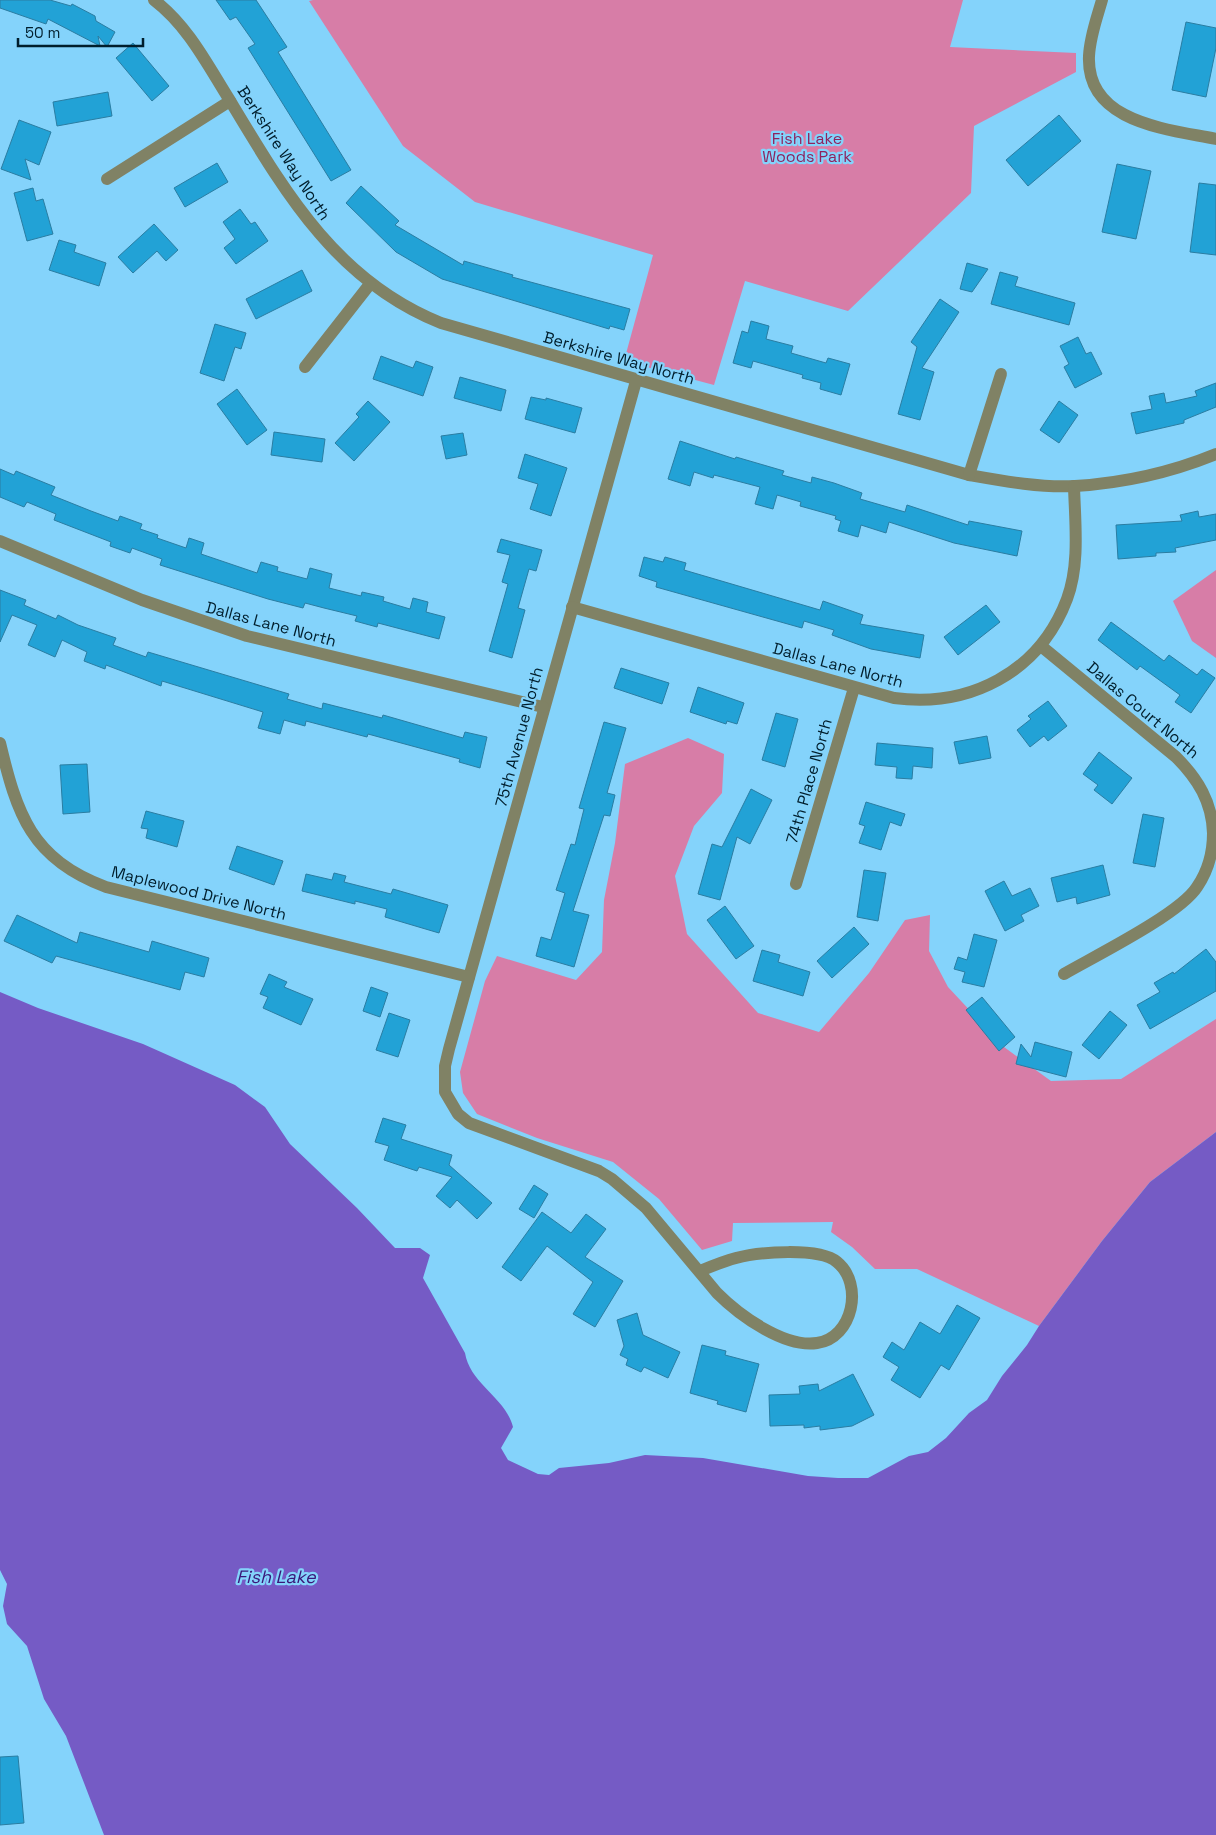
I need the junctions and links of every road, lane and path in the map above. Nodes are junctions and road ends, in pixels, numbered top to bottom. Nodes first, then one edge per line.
1 (154, 0) edge
2 (1102, 0) edge
3 (230, 101) junction
4 (1216, 139) edge
5 (106, 179) dead end
6 (370, 284) junction
7 (305, 367) dead end
8 (1001, 374) dead end
9 (636, 381) junction
10 (1216, 454) edge
11 (970, 475) junction
12 (1074, 486) junction
13 (0, 541) edge
14 (572, 607) junction
15 (1041, 646) junction
16 (854, 688) junction
17 (544, 707) junction
18 (0, 743) edge
19 (796, 884) dead end
20 (1064, 974) dead end
21 (469, 977) junction
22 (700, 1271) junction

1 - 3 street, Berkshire Way North
2 - 4 street
3 - 5 street
3 - 6 street, Berkshire Way North
6 - 7 street
6 - 9 street, Berkshire Way North
8 - 11 street
9 - 11 street, Berkshire Way North
9 - 14 street, 75th Avenue North
10 - 12 street, Berkshire Way North
11 - 12 street, Berkshire Way North
12 - 15 street, Dallas Lane North
13 - 17 street, Dallas Lane North
14 - 16 street, Dallas Lane North
14 - 17 street, 75th Avenue North
15 - 16 street, Dallas Lane North
15 - 20 street, Dallas Court North
16 - 19 street, 74th Place North
17 - 21 street, 75th Avenue North
18 - 21 street, Maplewood Drive North
21 - 22 street, 75th Avenue North
22 - 22 street

